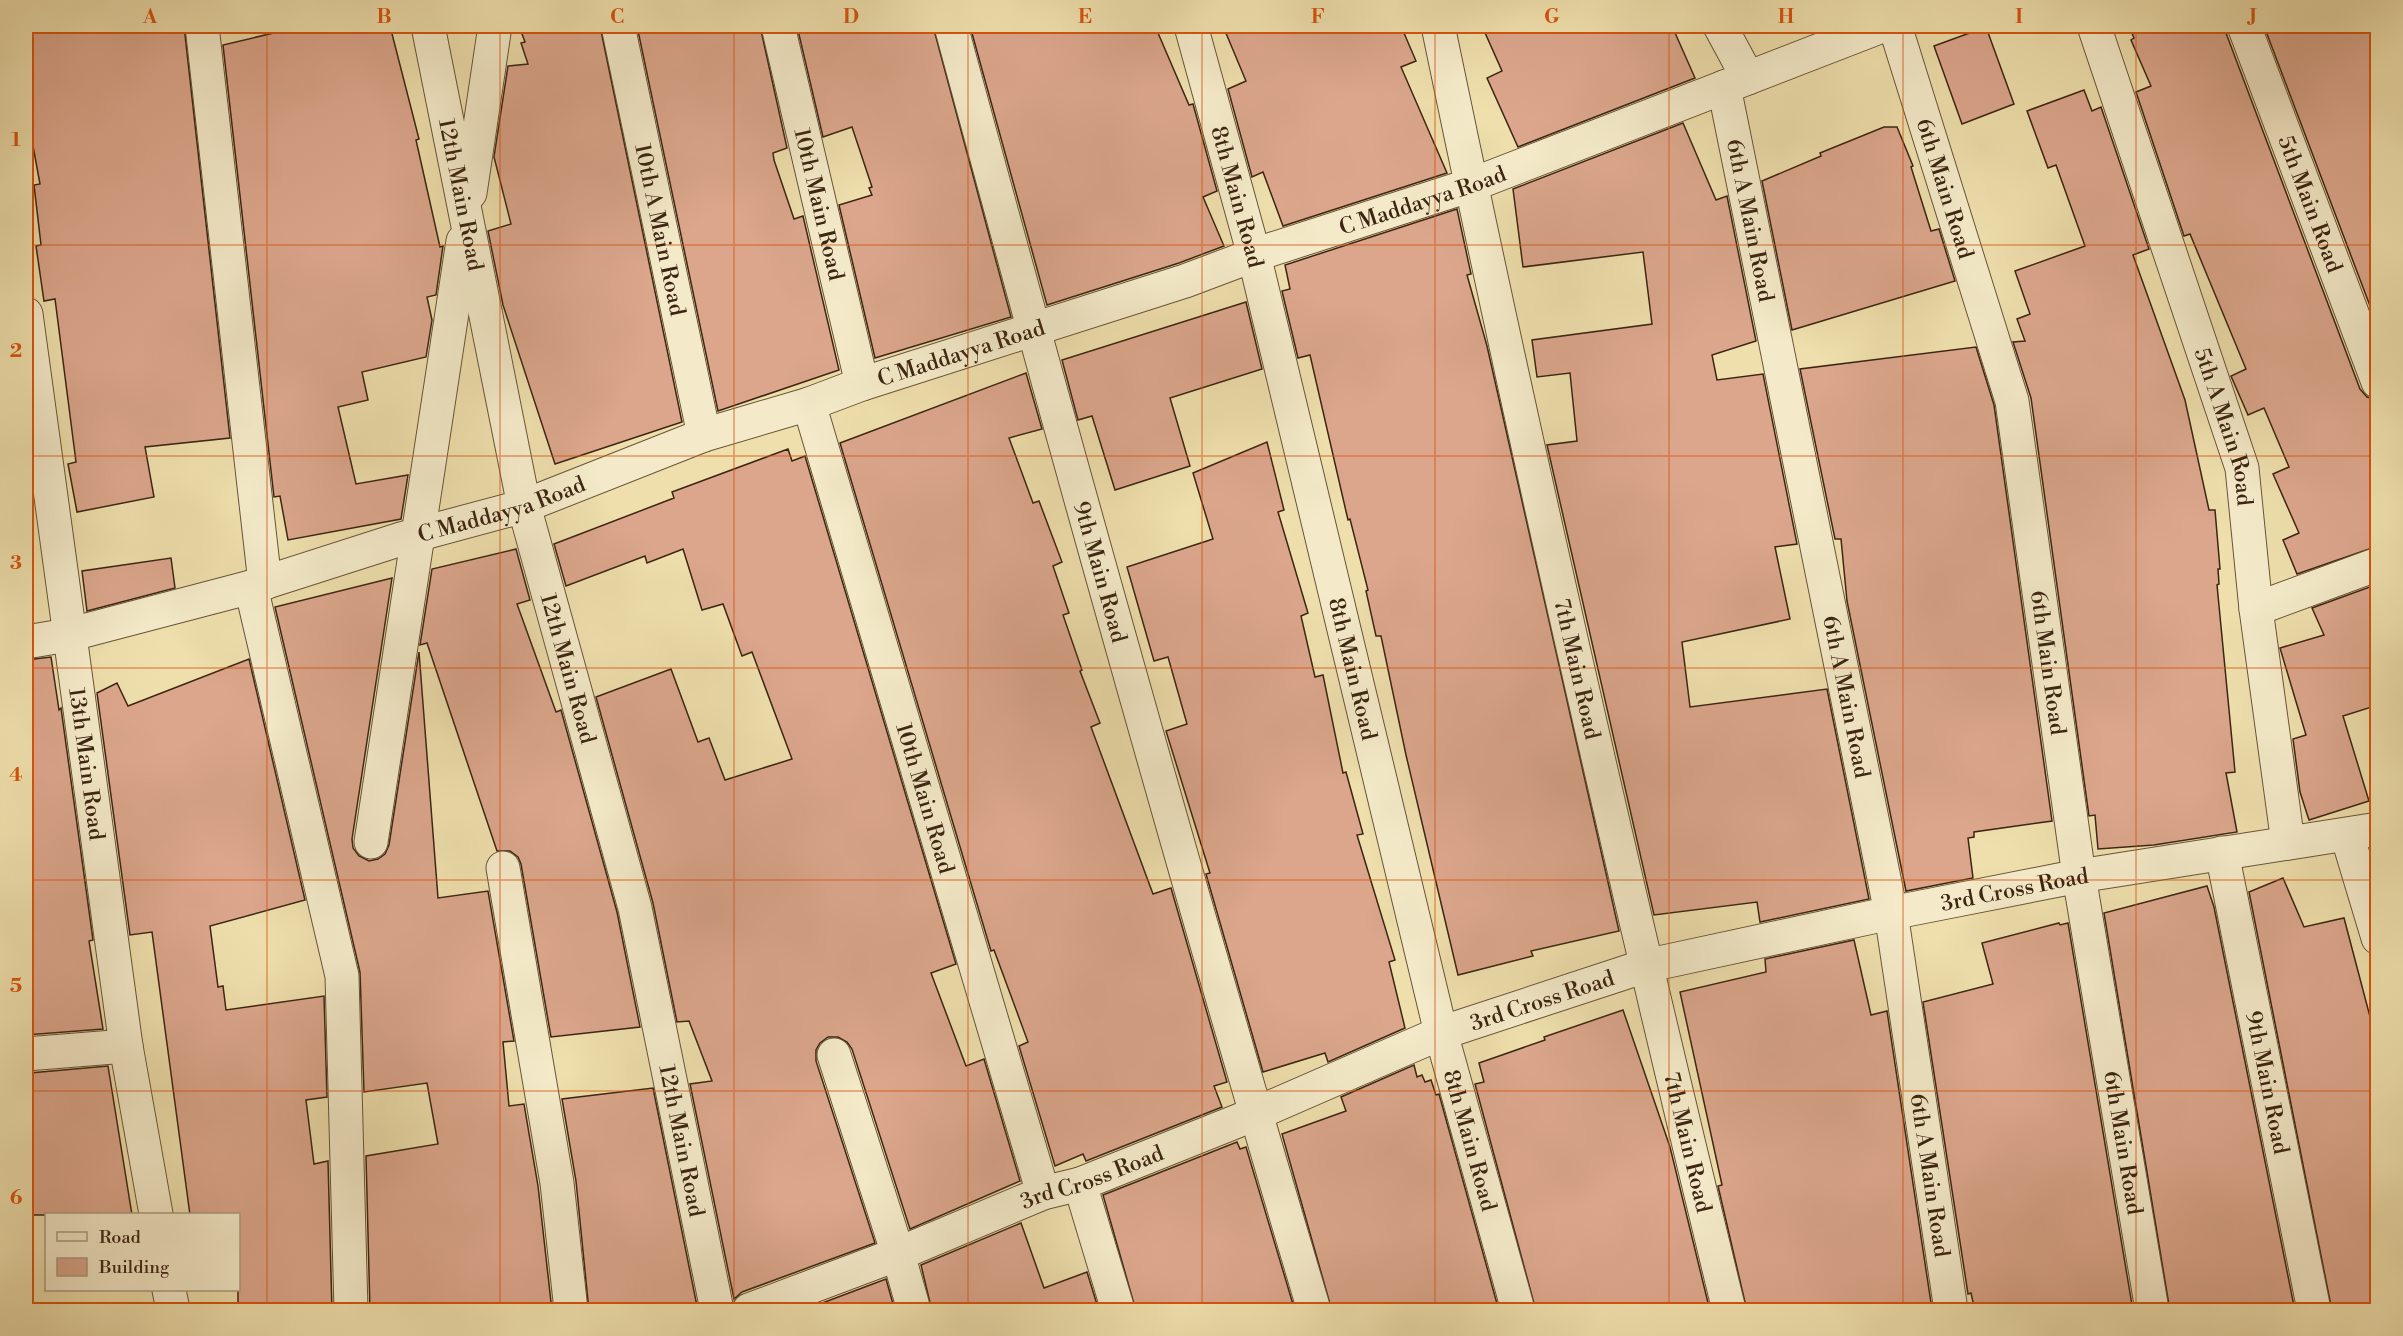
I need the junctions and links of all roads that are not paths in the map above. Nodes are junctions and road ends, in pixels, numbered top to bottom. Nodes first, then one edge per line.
1 (202, 26) edge
2 (428, 26) edge
3 (495, 26) edge
4 (618, 26) edge
5 (778, 26) edge
6 (951, 26) edge
7 (1191, 26) edge
8 (1438, 26) edge
9 (1720, 26) edge
10 (1882, 26) edge
11 (1895, 26) edge
12 (2094, 26) edge
13 (2244, 26) edge
14 (1736, 82) junction
15 (1471, 185) junction
16 (466, 217) junction
17 (1254, 255) junction
18 (26, 315) edge
19 (1033, 329) junction
20 (2378, 382) edge
21 (862, 384) junction
22 (809, 404) junction
23 (704, 435) junction
24 (524, 506) junction
25 (420, 534) junction
26 (2378, 564) edge
27 (258, 585) junction
28 (2256, 609) junction
29 (68, 635) junction
30 (26, 642) edge
31 (2362, 832) edge
32 (371, 842) dead end
33 (2288, 843) junction
34 (2222, 853) junction
35 (503, 868) dead end
36 (2079, 876) junction
37 (1891, 913) junction
38 (2378, 938) edge
39 (1645, 966) junction
40 (1441, 1033) junction
41 (126, 1046) junction
42 (26, 1054) edge
43 (834, 1055) dead end
44 (1256, 1114) junction
45 (1080, 1184) junction
46 (1043, 1193) junction
47 (156, 1213) edge
48 (898, 1254) junction
49 (169, 1291) edge
50 (173, 1311) edge
51 (351, 1311) edge
52 (571, 1311) edge
53 (717, 1311) edge
54 (748, 1311) edge
55 (914, 1311) edge
56 (1118, 1311) edge
57 (1314, 1311) edge
58 (1518, 1311) edge
59 (1729, 1311) edge
60 (1950, 1311) edge
61 (2152, 1311) edge
62 (2314, 1311) edge

1 - 27 street
2 - 16 street, 12th Main Road
3 - 16 street
4 - 23 street, 10th A Main Road
5 - 21 street, 10th Main Road
6 - 19 street, 9th Main Road
7 - 17 street, 8th Main Road
8 - 15 street, 7th Main Road
9 - 14 street, 6th A Main Road
10 - 14 street, C Maddayya Road
11 - 36 street, 6th Main Road
12 - 28 street, 5th A Main Road
13 - 20 street, 5th Main Road
14 - 15 street, C Maddayya Road
14 - 37 street, 6th A Main Road
15 - 17 street, C Maddayya Road
15 - 39 street, 7th Main Road
16 - 24 street, 12th Main Road
16 - 25 street
17 - 19 street, C Maddayya Road
17 - 40 street, 8th Main Road
18 - 29 street, 13th Main Road
19 - 21 street, C Maddayya Road
19 - 44 street, 9th Main Road
21 - 22 street, C Maddayya Road
22 - 23 street, C Maddayya Road
22 - 46 street, 10th Main Road
23 - 24 street, C Maddayya Road
24 - 25 street, C Maddayya Road
24 - 53 street, 12th Main Road
25 - 27 street, C Maddayya Road
25 - 32 street
26 - 28 street
27 - 29 street, C Maddayya Road
27 - 51 street
28 - 33 street, 5th A Main Road
29 - 30 street, C Maddayya Road
29 - 41 street, 13th Main Road
31 - 33 street, 3rd Cross Road
31 - 38 street
33 - 34 street, 3rd Cross Road
34 - 36 street, 3rd Cross Road
34 - 62 street, 9th Main Road
35 - 52 street
36 - 37 street, 3rd Cross Road
36 - 61 street, 6th Main Road
37 - 39 street, 3rd Cross Road
37 - 60 street, 6th A Main Road
39 - 40 street, 3rd Cross Road
39 - 59 street, 7th Main Road
40 - 44 street, 3rd Cross Road
40 - 58 street, 8th Main Road
41 - 42 street
41 - 47 street, 13th Main Road
43 - 48 street
44 - 45 street, 3rd Cross Road
44 - 57 street, 9th Main Road
45 - 46 street, 3rd Cross Road
45 - 56 street
46 - 48 street, 3rd Cross Road
48 - 54 street, 3rd Cross Road
48 - 55 street
49 - 50 street

